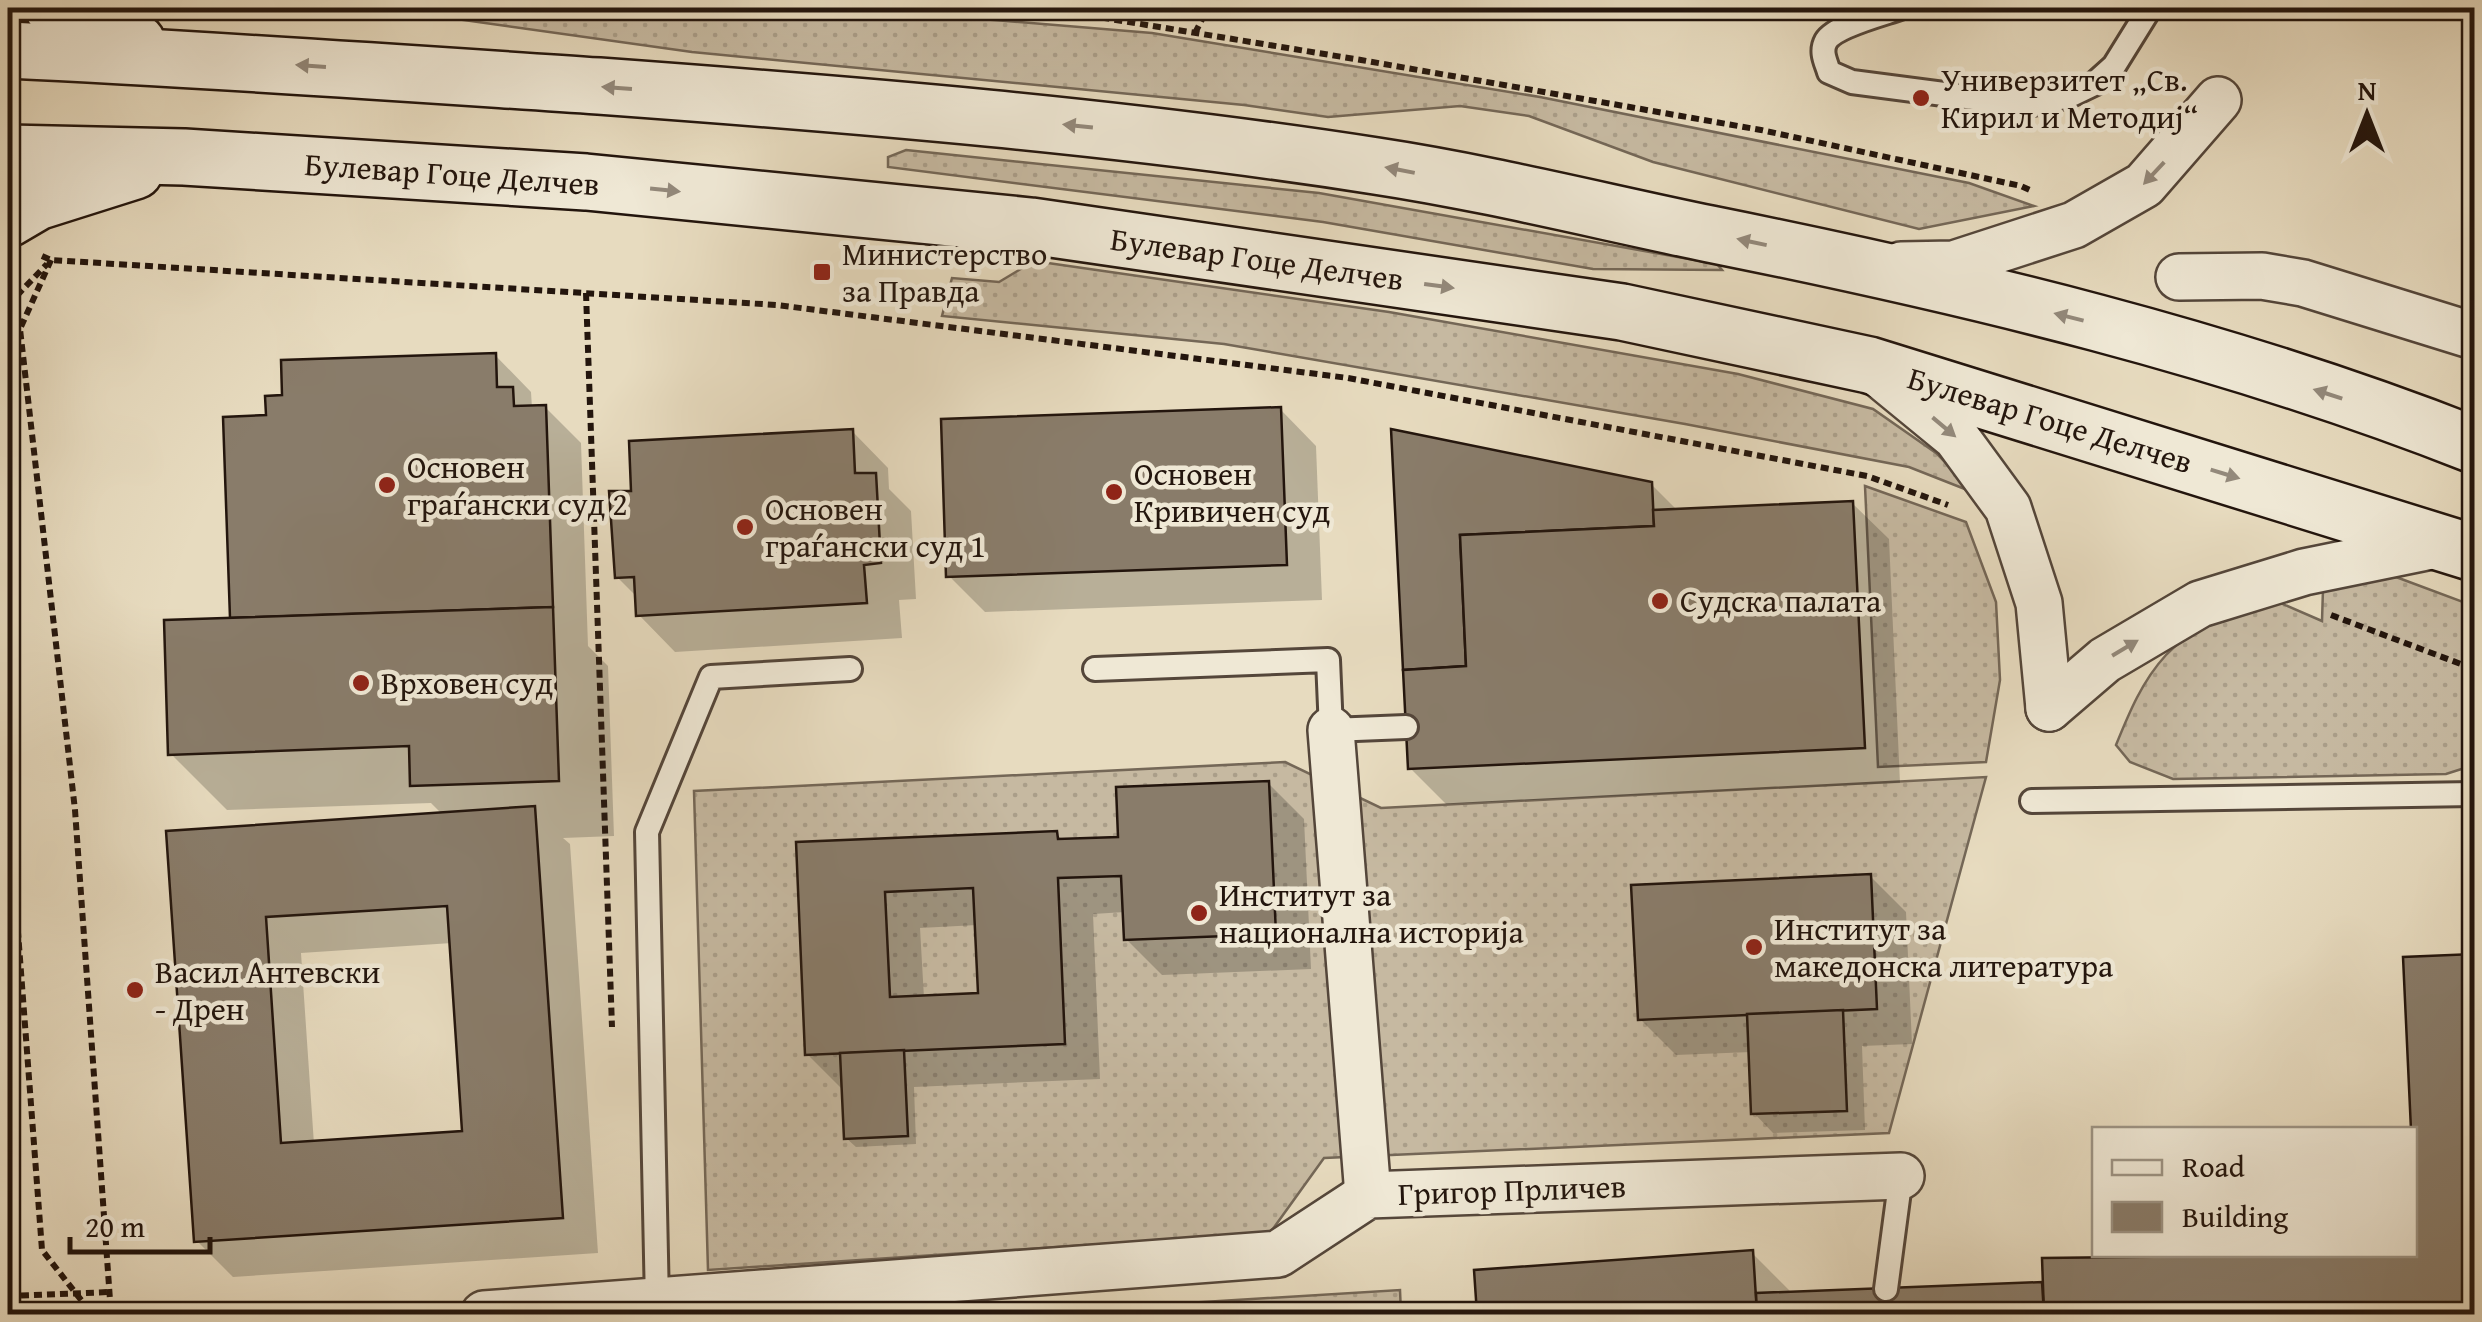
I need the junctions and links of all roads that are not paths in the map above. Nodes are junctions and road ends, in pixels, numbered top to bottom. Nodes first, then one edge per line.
1 (54, 8) edge
2 (1900, 8) edge
3 (2150, 8) edge
4 (8, 50) edge
5 (208, 59) junction
6 (2218, 100) dead end
7 (8, 153) edge
8 (184, 158) junction
9 (22, 237) edge
10 (1865, 265) junction
11 (2180, 277) dead end
12 (2474, 336) edge
13 (1868, 366) junction
14 (2474, 445) edge
15 (2461, 548) edge
16 (850, 669) dead end
17 (1095, 669) dead end
18 (1406, 728) dead end
19 (1331, 730) junction
20 (2474, 794) edge
21 (2032, 801) dead end
22 (1900, 1176) joint
23 (1368, 1195) junction
24 (1886, 1289) dead end
25 (674, 1306) edge
26 (484, 1314) edge

1 - 5 street
2 - 3 lane
4 - 5 street
10 -> 5 street
6 -> 10 street
7 - 8 street, Булевар Гоце Делчев
8 - 9 street
8 -> 13 street, Булевар Гоце Делчев
14 -> 10 street
11 - 12 street
13 -> 15 street, Булевар Гоце Делчев
13 -> 15 street
16 - 25 lane
17 - 19 lane
18 - 19 lane
19 - 23 street
20 - 21 lane
22 - 23 street, Григор Прличев
22 - 24 lane
23 - 25 street, Григор Прличев
25 - 26 street, Григор Прличев

